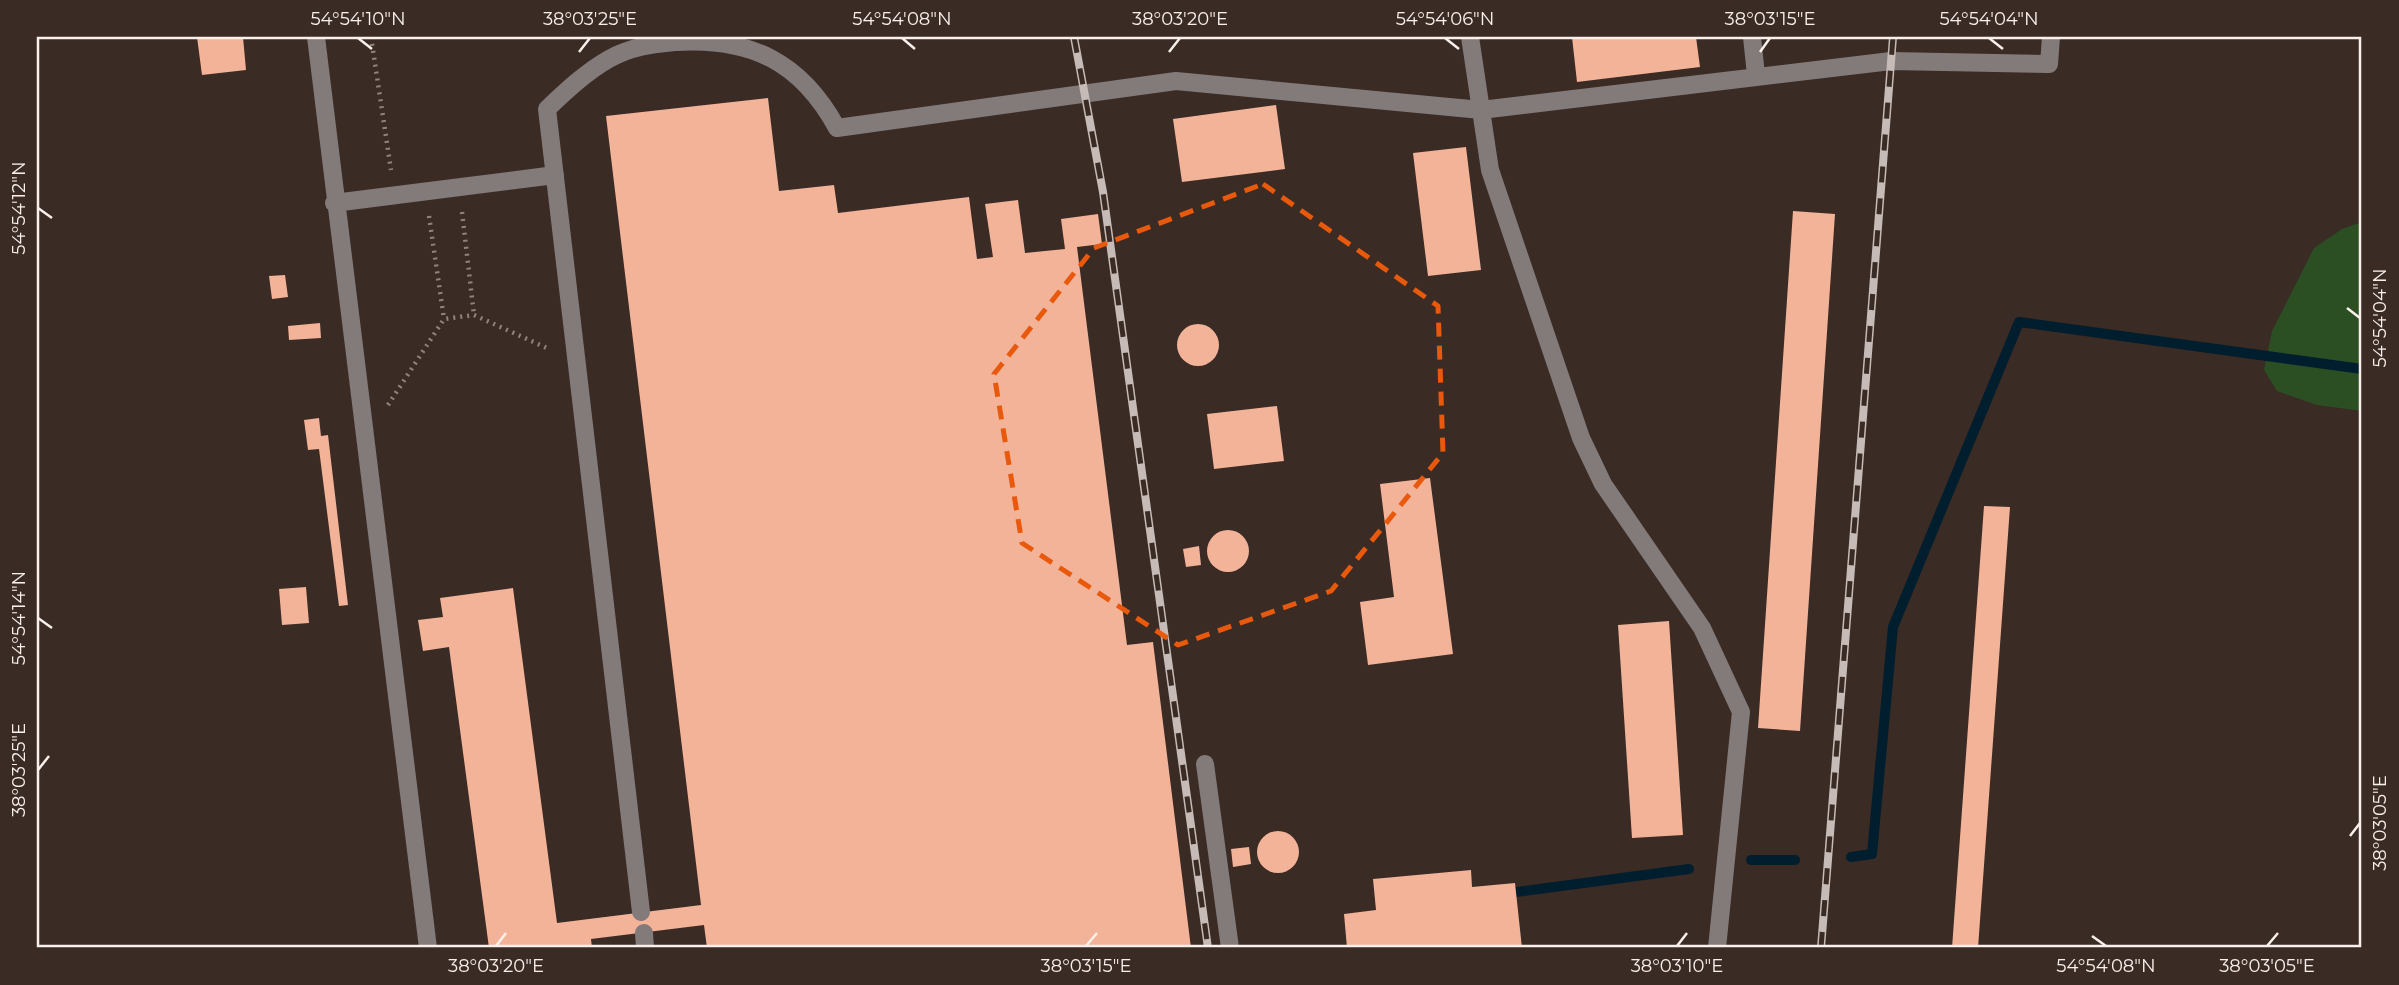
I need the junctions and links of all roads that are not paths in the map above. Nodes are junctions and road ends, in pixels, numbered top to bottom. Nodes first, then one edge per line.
1 (316, 37) edge
2 (1470, 37) edge
3 (1752, 37) edge
4 (2051, 37) edge
5 (1756, 75) junction
6 (1481, 110) junction
7 (555, 175) junction
8 (334, 203) junction
9 (1205, 764) dead end
10 (641, 912) dead end
11 (428, 948) edge
12 (1230, 948) edge
13 (1717, 948) edge

1 - 8 lane
2 - 6 lane
3 - 5 lane
4 - 5 lane
5 - 6 lane
6 - 7 lane
6 - 13 lane
7 - 8 lane
7 - 10 lane
8 - 11 lane
9 - 12 lane

